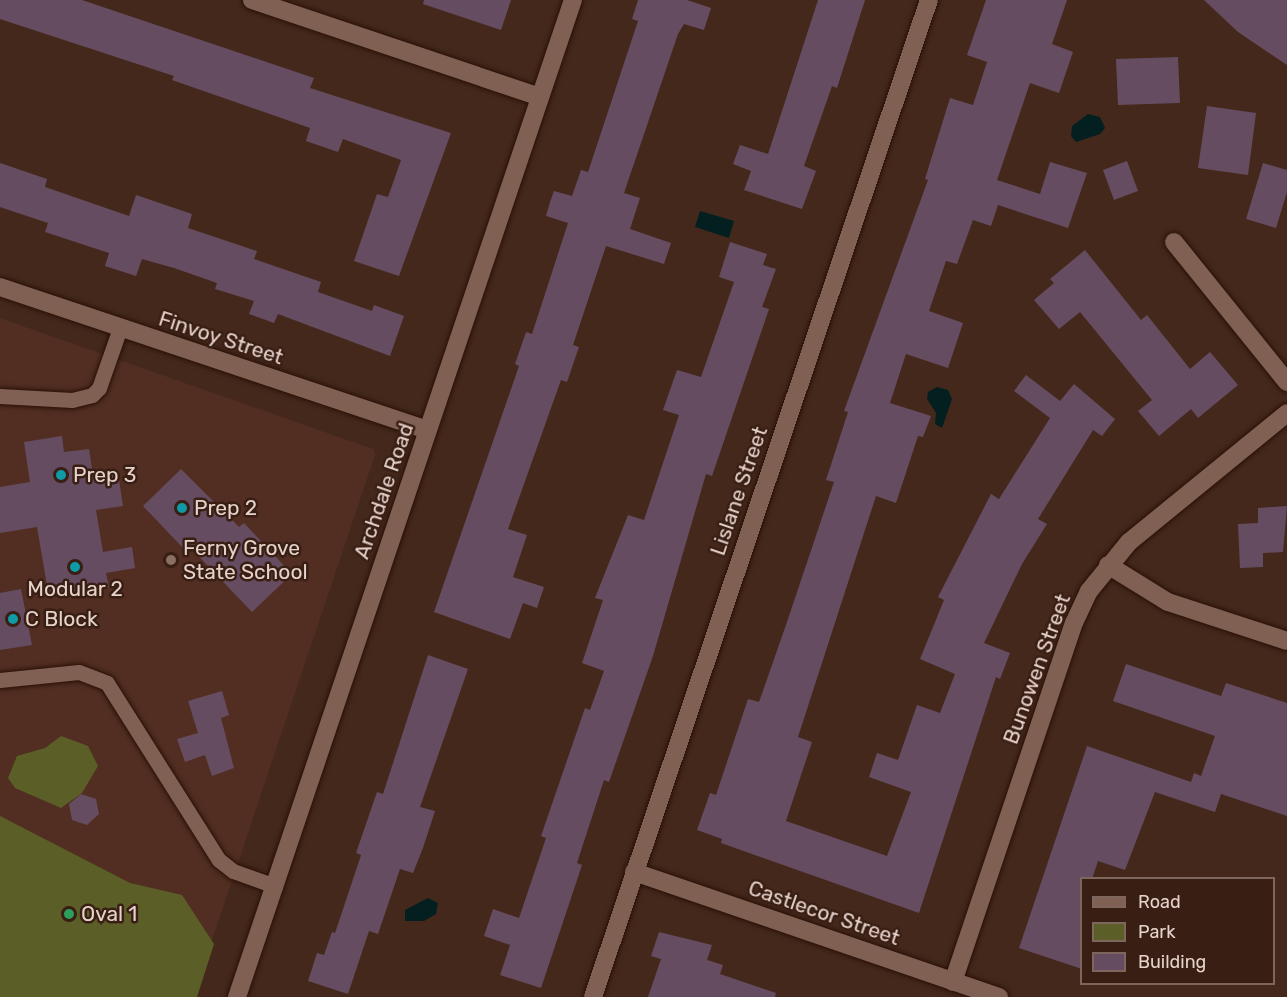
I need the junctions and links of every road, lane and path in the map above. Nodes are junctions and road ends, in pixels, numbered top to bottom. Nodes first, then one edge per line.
1 (252, 0) edge
2 (573, 0) edge
3 (929, 0) edge
4 (540, 97) junction
5 (1174, 242) dead end
6 (0, 287) edge
7 (120, 328) junction
8 (1287, 382) edge
9 (0, 396) edge
10 (1287, 413) edge
11 (428, 430) junction
12 (1108, 565) junction
13 (1287, 641) edge
14 (0, 680) edge
15 (634, 872) junction
16 (275, 886) junction
17 (953, 982) junction
18 (237, 997) edge
19 (593, 997) edge
20 (999, 997) edge

1 - 4 street
2 - 4 street, Archdale Road
3 - 15 street, Lislane Street
4 - 11 street, Archdale Road
5 - 8 street
6 - 7 street, Finvoy Street
7 - 9 lane
7 - 11 street, Finvoy Street
10 - 12 street, Bunowen Street
11 - 16 street, Archdale Road
12 - 13 street
12 - 17 street, Bunowen Street
14 - 16 lane
15 - 17 street, Castlecor Street
15 - 19 street, Lislane Street
16 - 18 street, Archdale Road
17 - 20 street, Castlecor Street

